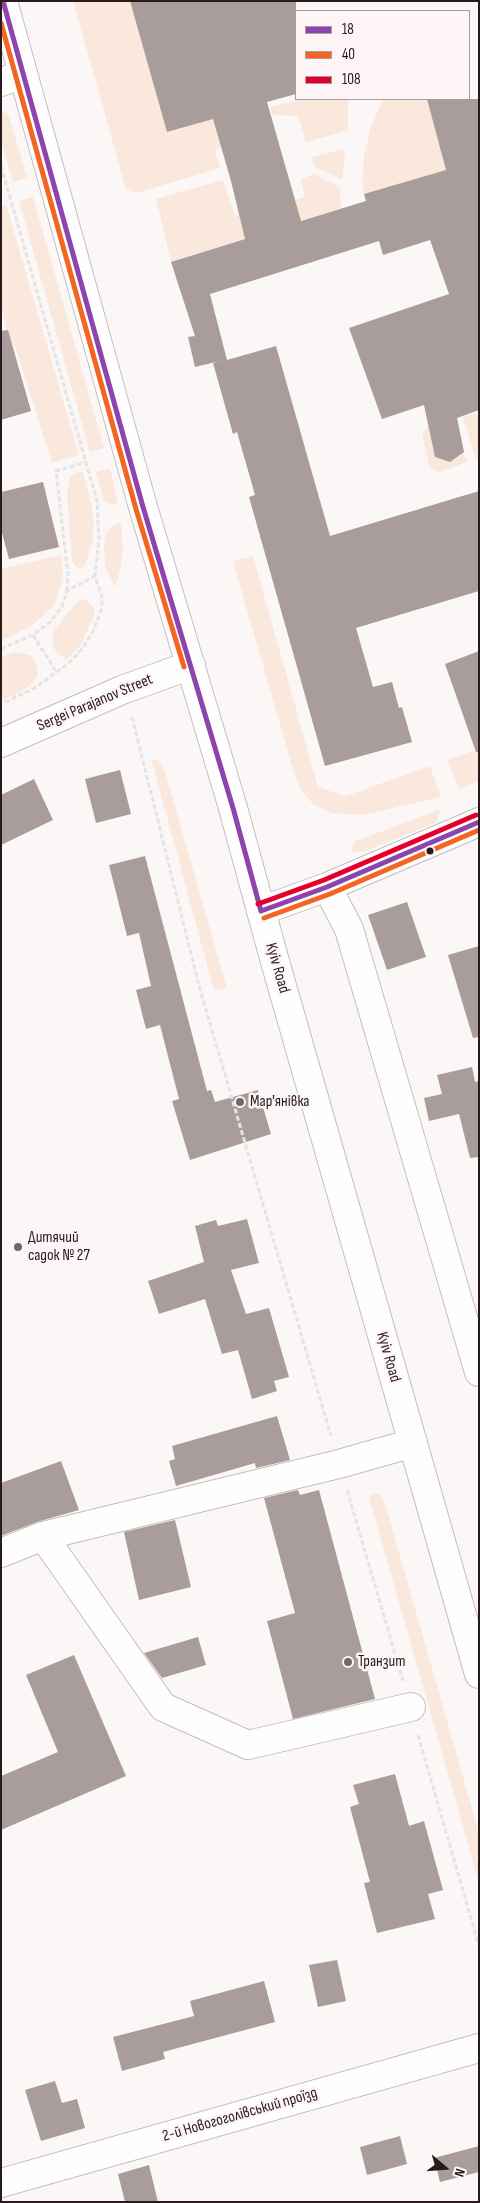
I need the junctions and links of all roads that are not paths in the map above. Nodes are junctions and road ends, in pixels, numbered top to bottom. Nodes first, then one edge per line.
1 (2, 1) edge
2 (12, 78) edge
3 (190, 665) junction
4 (1, 743) edge
5 (479, 822) edge
6 (327, 887) junction
7 (261, 911) junction
8 (479, 1372) edge
9 (413, 1443) junction
10 (43, 1536) junction
11 (1, 1553) edge
12 (479, 1674) edge
13 (411, 1707) road end
14 (479, 2048) edge
15 (1, 2183) edge

1 - 2 main road, Kyiv Road
2 - 3 main road, Kyiv Road
3 - 4 main road, Sergei Parajanov Street
3 - 7 main road, Kyiv Road
5 - 6 main road
6 - 7 main road
6 - 8 main road
7 - 9 main road, Kyiv Road
9 - 10 main road
9 - 12 main road, Kyiv Road
10 - 11 main road
10 - 13 main road
14 - 15 main road, 2-й Новогоголівський проїзд

